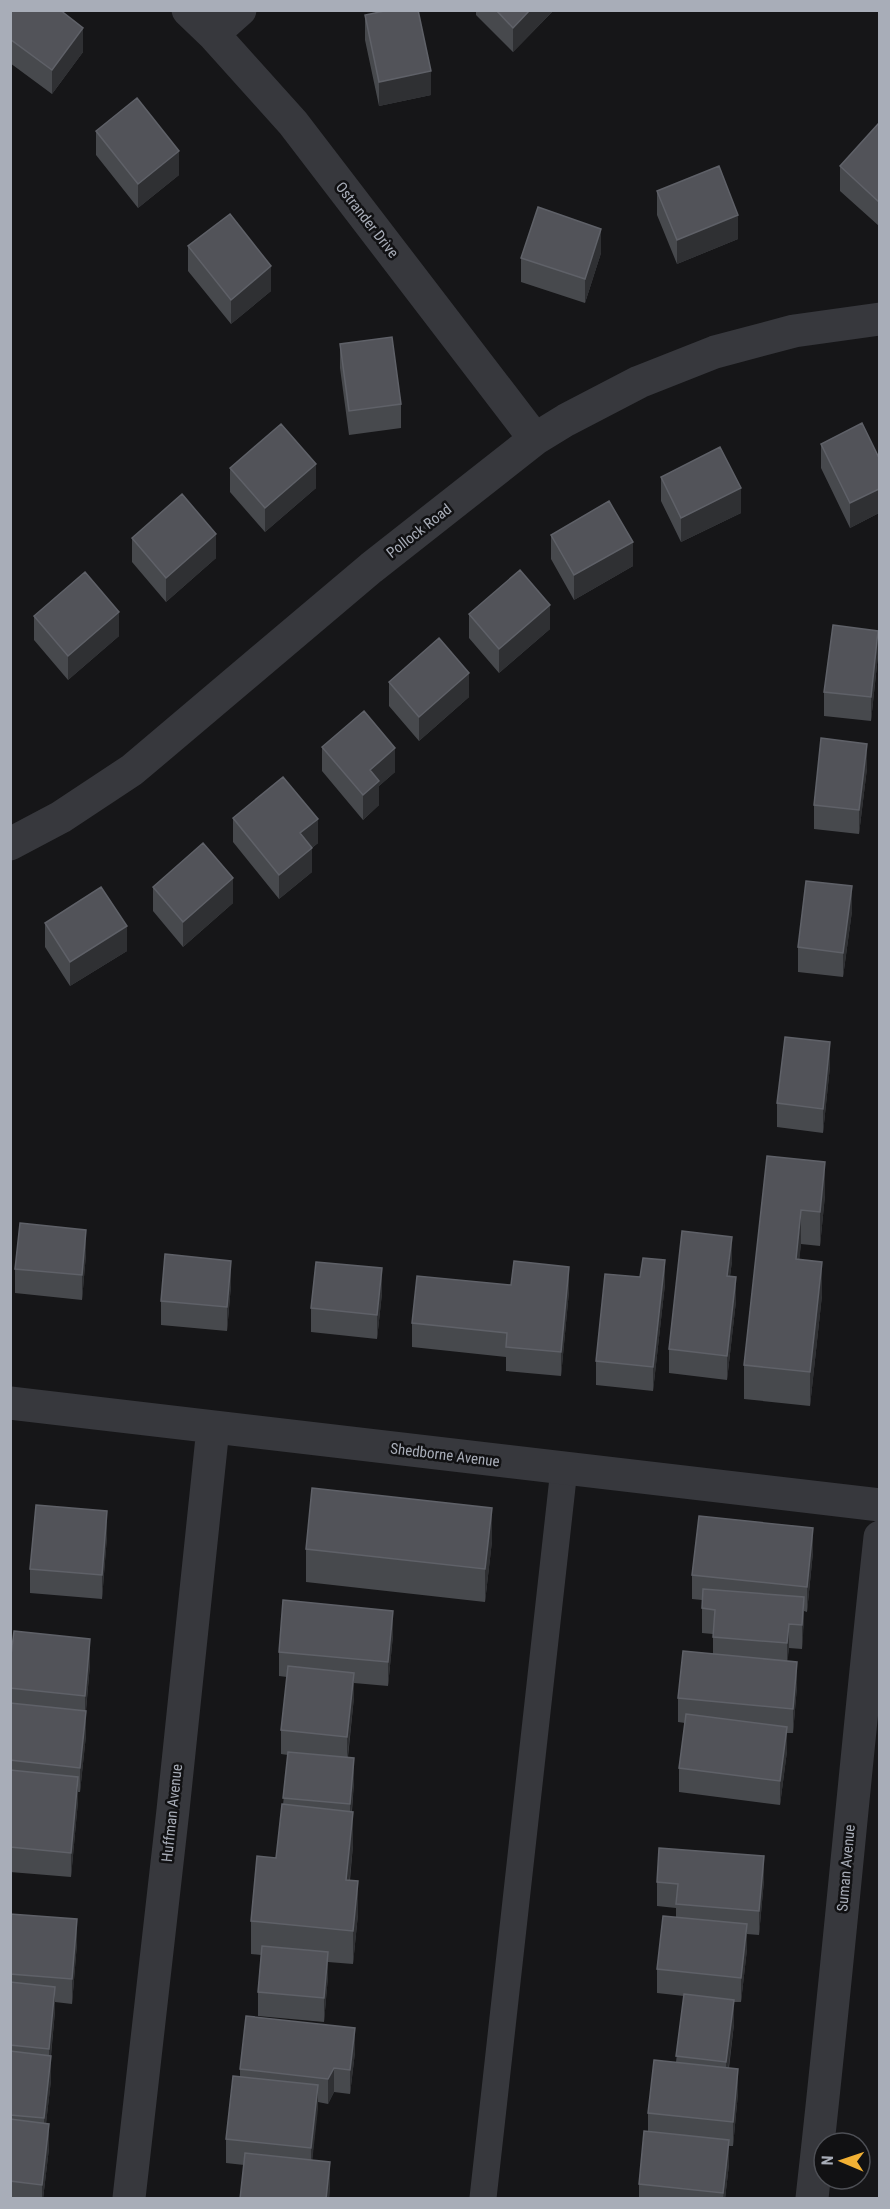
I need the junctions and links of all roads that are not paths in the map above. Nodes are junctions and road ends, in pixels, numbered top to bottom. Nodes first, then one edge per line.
1 (188, 10) edge
2 (240, 10) edge
3 (213, 34) junction
4 (879, 319) edge
5 (535, 439) junction
6 (10, 844) edge
7 (10, 1403) edge
8 (213, 1428) junction
9 (564, 1469) junction
10 (879, 1505) edge
11 (879, 1537) edge
12 (129, 2199) edge
13 (483, 2199) edge
14 (812, 2199) edge

1 - 3 street, Ostrander Drive
2 - 3 street
3 - 5 street, Ostrander Drive
4 - 5 street, Pollock Road
5 - 6 street, Pollock Road
7 - 8 street, Shedborne Avenue
8 - 9 street, Shedborne Avenue
8 - 12 street, Huffman Avenue
9 - 10 street, Shedborne Avenue
9 - 13 lane
11 - 14 street, Suman Avenue

